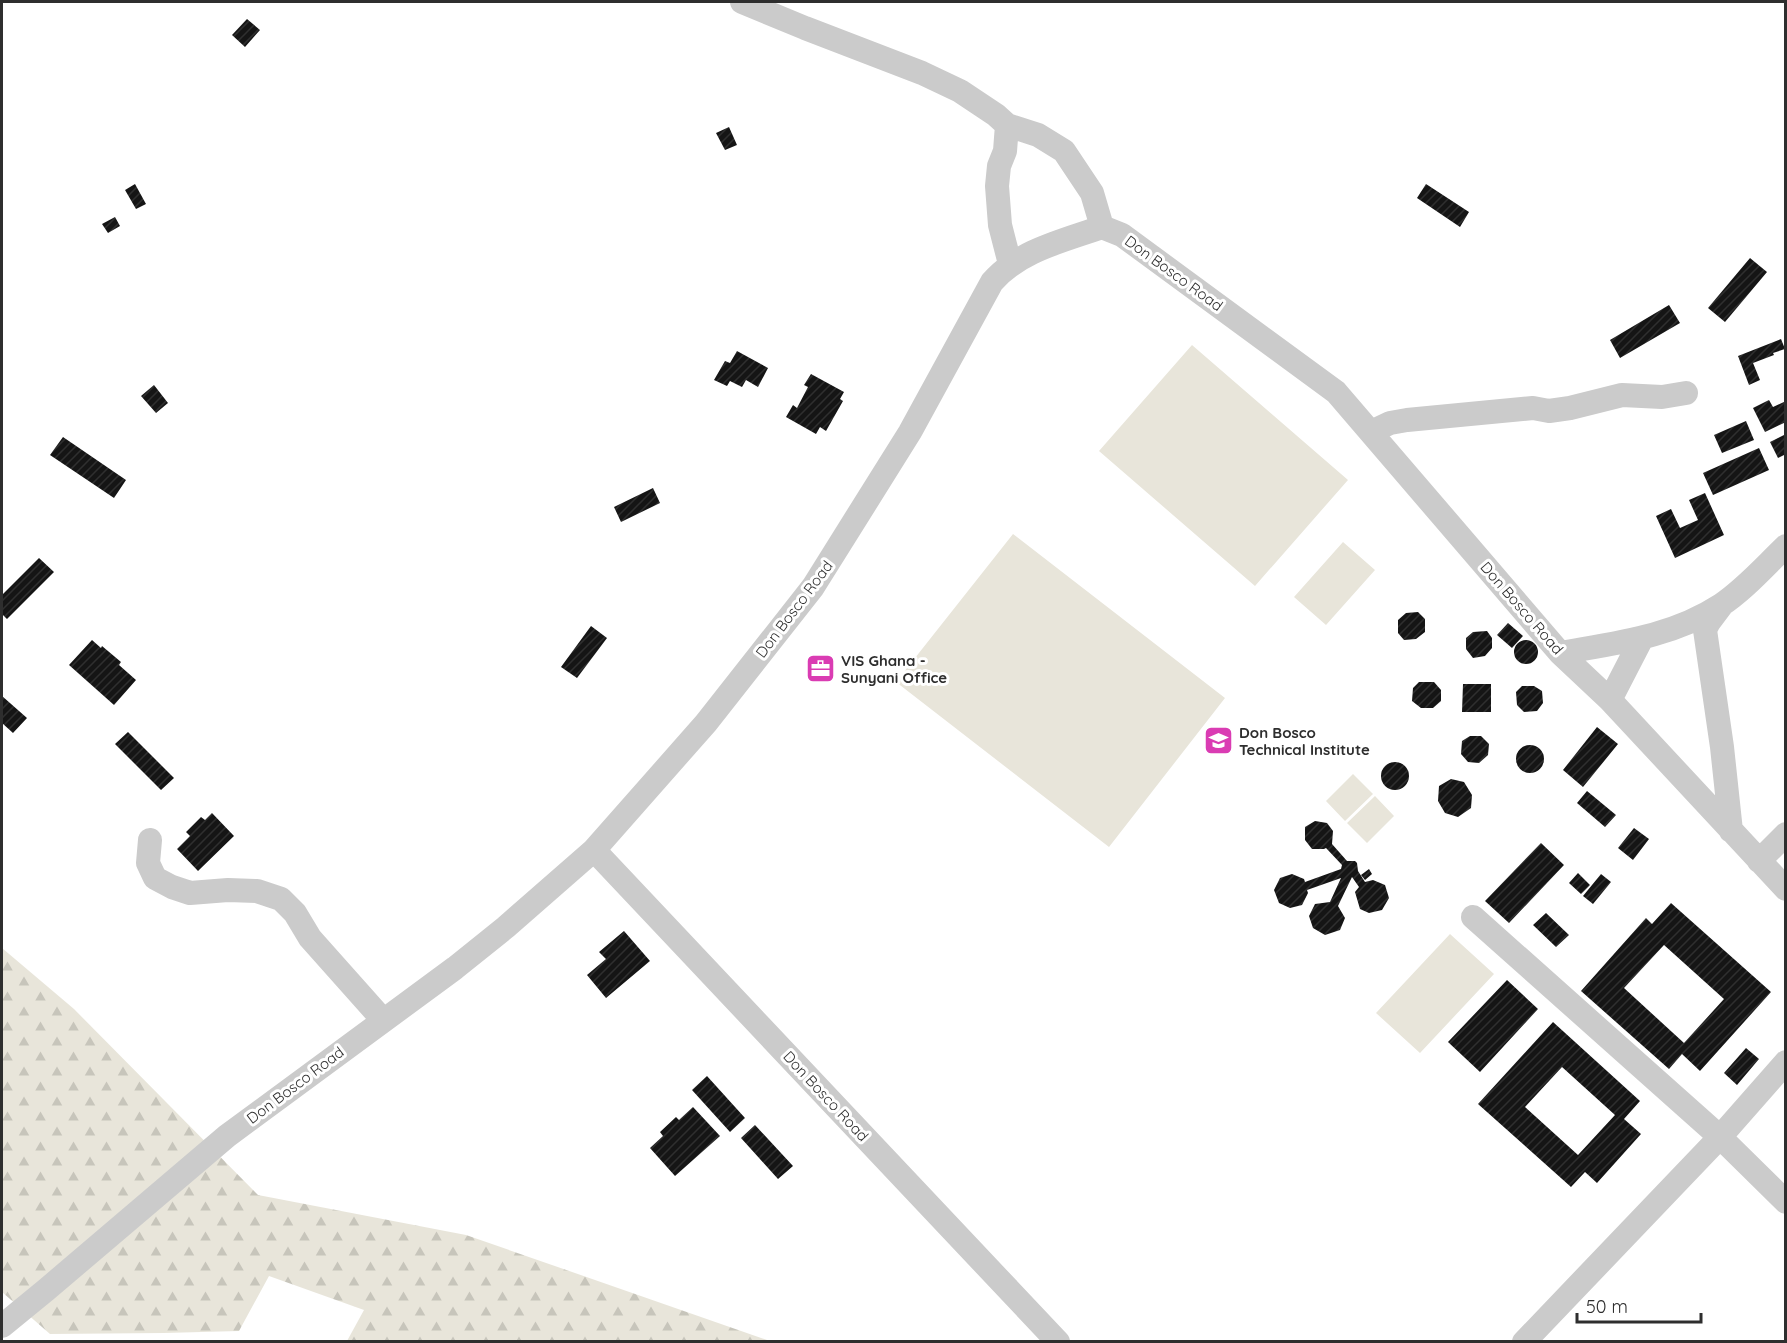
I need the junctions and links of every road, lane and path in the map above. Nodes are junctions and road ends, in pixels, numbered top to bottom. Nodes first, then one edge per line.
1 (742, 2) edge
2 (1007, 125) junction
3 (1102, 227) junction
4 (1010, 264) junction
5 (1686, 393) dead end
6 (1371, 432) junction
7 (1785, 546) edge
8 (1723, 603) junction
9 (1642, 638) junction
10 (1560, 653) junction
11 (1610, 700) junction
12 (1731, 831) junction
13 (1785, 834) edge
14 (150, 840) dead end
15 (594, 850) junction
16 (1759, 861) junction
17 (1785, 890) edge
18 (1473, 917) dead end
19 (383, 1020) junction
20 (1785, 1062) edge
21 (1720, 1137) junction
22 (1785, 1202) edge
23 (2, 1326) edge
24 (1058, 1341) edge
25 (1524, 1341) edge

1 - 2 street
2 - 3 street
2 - 4 street
3 - 4 street, Don Bosco Road
3 - 6 street, Don Bosco Road
4 - 15 street, Don Bosco Road
5 - 6 street
6 - 10 street, Don Bosco Road
7 - 8 street
8 - 9 street
8 - 12 street
9 - 10 street
9 - 11 street
10 - 11 street, Don Bosco Road
11 - 12 street, Don Bosco Road
12 - 16 street, Don Bosco Road
13 - 16 street
14 - 19 street
15 - 19 street, Don Bosco Road
15 - 24 street, Don Bosco Road
16 - 17 street, Don Bosco Road
18 - 21 street
19 - 23 street, Don Bosco Road
20 - 21 street
21 - 22 street
21 - 25 street

